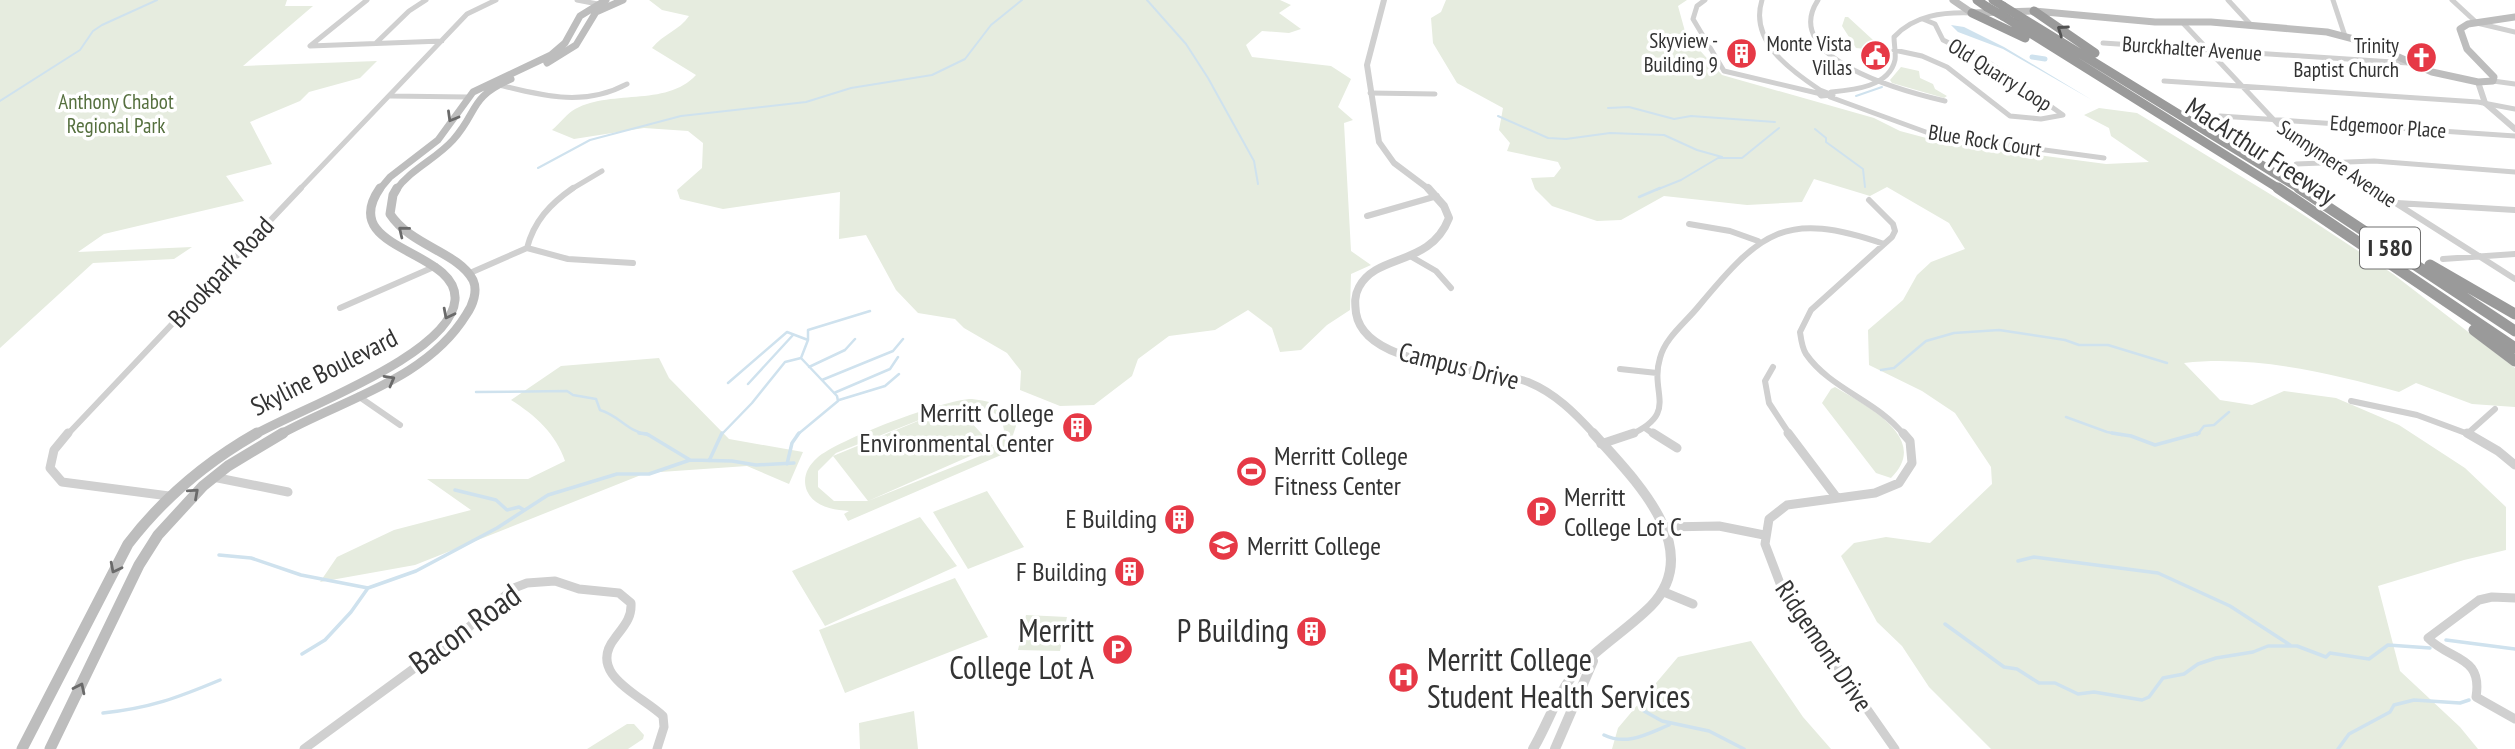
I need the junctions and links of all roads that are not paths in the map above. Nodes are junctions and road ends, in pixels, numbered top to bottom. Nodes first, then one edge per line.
1 (367, 0) edge
2 (426, 0) edge
3 (496, 0) edge
4 (577, 0) edge
5 (623, 0) edge
6 (1384, 0) edge
7 (1705, 0) edge
8 (1762, 0) edge
9 (1818, 0) edge
10 (1953, 0) edge
11 (1977, 0) edge
12 (2228, 0) edge
13 (2333, 0) edge
14 (2452, 0) edge
15 (604, 3) edge
16 (1990, 3) edge
17 (2003, 11) junction
18 (2034, 11) junction
19 (1972, 13) junction
20 (2515, 17) edge
21 (1926, 18) junction
22 (2182, 22) junction
23 (2477, 23) junction
24 (2250, 25) junction
25 (2515, 32) edge
26 (2345, 36) junction
27 (442, 41) junction
28 (2102, 43) dead end
29 (375, 44) junction
30 (1894, 50) junction
31 (2207, 50) junction
32 (2408, 63) junction
33 (2493, 80) junction
34 (1879, 81) junction
35 (2164, 81) dead end
36 (2478, 82) junction
37 (627, 84) dead end
38 (2515, 84) edge
39 (499, 85) junction
40 (2240, 85) junction
41 (1819, 92) junction
42 (1370, 93) junction
43 (1435, 94) dead end
44 (1831, 95) junction
45 (390, 96) junction
46 (467, 97) junction
47 (1945, 101) dead end
48 (2485, 103) junction
49 (2515, 109) edge
50 (2174, 111) junction
51 (2220, 116) dead end
52 (2270, 119) junction
53 (2515, 130) edge
54 (2515, 136) edge
55 (2215, 147) junction
56 (2104, 158) dead end
57 (2328, 162) junction
58 (2296, 164) dead end
59 (2265, 166) junction
60 (603, 171) dead end
61 (2515, 172) edge
62 (1437, 196) junction
63 (1869, 200) dead end
64 (2395, 203) junction
65 (2515, 210) edge
66 (1367, 216) dead end
67 (1689, 224) dead end
68 (1758, 241) junction
69 (1884, 244) junction
70 (527, 248) junction
71 (2515, 254) edge
72 (1410, 256) junction
73 (2480, 257) junction
74 (2443, 259) dead end
75 (633, 263) dead end
76 (2388, 263) junction
77 (436, 266) junction
78 (470, 273) junction
79 (2515, 279) edge
80 (1451, 288) dead end
81 (340, 309) dead end
82 (2515, 314) edge
83 (2515, 331) edge
84 (2515, 348) edge
85 (2515, 361) edge
86 (1773, 366) dead end
87 (1620, 369) dead end
88 (1657, 373) junction
89 (359, 396) junction
90 (2351, 401) dead end
91 (2495, 409) dead end
92 (400, 425) dead end
93 (1645, 428) junction
94 (2467, 434) junction
95 (1601, 444) junction
96 (1677, 448) dead end
97 (2514, 463) edge
98 (212, 477) junction
99 (288, 492) dead end
100 (169, 496) junction
101 (1837, 498) junction
102 (1666, 527) junction
103 (1764, 536) junction
104 (1664, 592) junction
105 (2515, 598) edge
106 (1693, 604) dead end
107 (1595, 656) junction
108 (2515, 719) edge
109 (22, 749) edge
110 (50, 749) edge
111 (304, 749) edge
112 (657, 749) edge
113 (1533, 749) edge
114 (1555, 749) edge
115 (1895, 749) edge

1 - 29 street
2 - 29 street
3 - 27 street, Brookpark Road
4 - 15 street
5 - 15 main road, Skyline Boulevard
6 - 42 street
7 - 41 street, Blue Rock Court
8 - 41 street
9 - 34 street
10 - 19 main road
11 - 16 highway, MacArthur Freeway / I 580
12 - 24 street
13 - 26 street
14 - 23 street
15 - 39 main road, Skyline Boulevard
15 - 46 main road, Skyline Boulevard
16 - 17 highway, MacArthur Freeway / I 580, bridge
17 - 50 highway, MacArthur Freeway / I 580, bridge
17 - 55 highway, MacArthur Freeway / I 580
18 - 19 main road
18 - 22 main road
50 -> 18 highway
19 - 21 street
19 - 55 highway
20 - 23 main road
21 - 30 street
21 - 30 street, Old Quarry Loop
22 - 24 main road
22 - 31 street, Sunnymere Avenue
23 - 25 street
23 - 33 main road
24 - 26 main road
26 - 32 main road
27 - 29 street
27 - 45 street, Brookpark Road
28 - 31 street, Burckhalter Avenue
30 - 34 street
31 - 32 street, Burckhalter Avenue
31 - 40 street, Sunnymere Avenue
32 - 36 main road
33 - 36 main road
33 - 38 street
34 - 44 street
34 - 47 street
35 - 40 street
36 - 48 street
37 - 39 street
78 -> 39 main road, Skyline Boulevard
40 - 48 street
40 - 52 street, Sunnymere Avenue
41 - 44 street, Blue Rock Court
42 - 43 street
42 - 62 street
44 - 56 street, Blue Rock Court
45 - 46 street
45 - 100 street, Brookpark Road
46 -> 77 main road, Skyline Boulevard
48 - 49 street
48 - 53 street
50 - 59 highway, MacArthur Freeway / I 580
51 - 52 street, Edgemoor Place
52 - 54 street, Edgemoor Place
52 - 57 street, Sunnymere Avenue
55 - 76 highway, MacArthur Freeway / I 580
57 - 58 street
57 - 61 street
57 - 64 street, Sunnymere Avenue
59 - 82 highway
59 - 83 highway, MacArthur Freeway / I 580
60 - 70 street
62 - 66 street
62 - 72 street, Campus Drive
63 - 69 street
64 - 65 street
64 - 73 street, Sunnymere Avenue
67 - 68 street
68 - 69 street
68 - 88 street
69 - 101 street
70 - 75 street
70 - 78 street
71 - 73 street
72 - 80 street
72 - 95 street, Campus Drive
73 - 74 street
73 - 79 street, Sunnymere Avenue
76 - 84 highway, MacArthur Freeway / I 580
76 - 85 highway
77 - 81 street
77 -> 100 main road, Skyline Boulevard
89 -> 78 main road, Skyline Boulevard
86 - 101 street
87 - 88 street
88 - 93 street
89 - 92 street
89 - 98 main road, Skyline Boulevard
90 - 94 street
91 - 94 street
93 - 95 street
93 - 96 street
94 - 97 street
95 - 102 street, Campus Drive
98 - 99 street
110 -> 98 main road, Skyline Boulevard
100 -> 109 main road, Skyline Boulevard
101 - 103 street
102 - 103 street
102 - 104 street, Campus Drive
103 - 115 street, Ridgemont Drive
104 - 106 street
104 - 107 street, Campus Drive
105 - 108 street
107 - 113 street, Campus Drive
107 - 114 street, Campus Drive
111 - 112 street, Bacon Road

